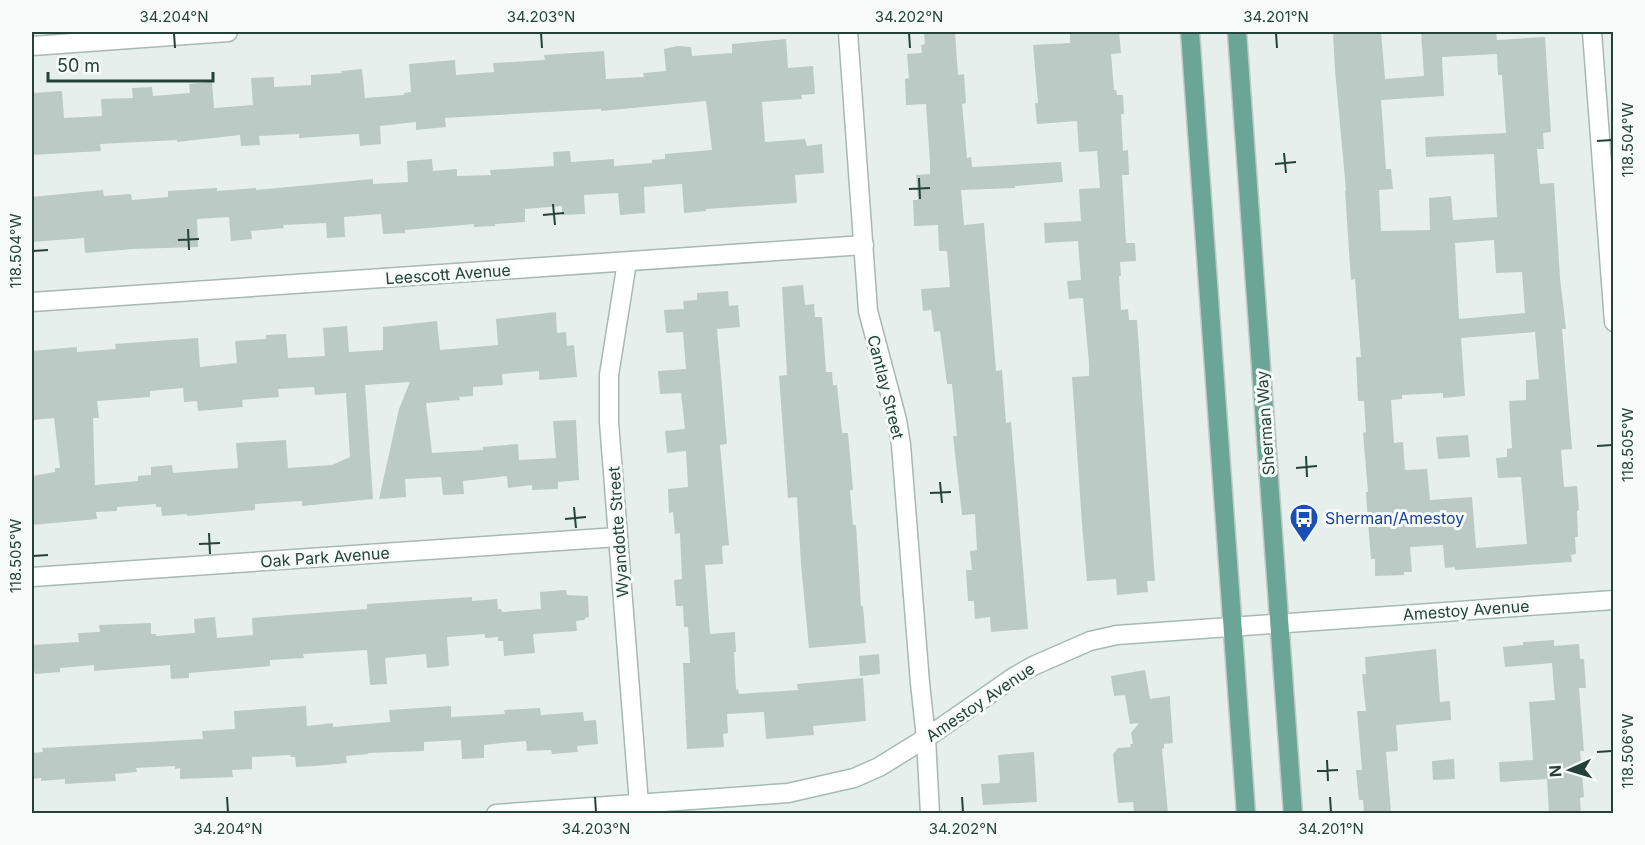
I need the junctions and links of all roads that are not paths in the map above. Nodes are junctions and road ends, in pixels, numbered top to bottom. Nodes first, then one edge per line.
1 (228, 32) edge
2 (848, 32) edge
3 (1190, 32) edge
4 (1237, 32) edge
5 (1592, 32) edge
6 (32, 46) edge
7 (864, 245) junction
8 (627, 262) junction
9 (32, 302) edge
10 (1614, 322) edge
11 (618, 537) junction
12 (32, 577) edge
13 (1614, 600) edge
14 (1280, 623) junction
15 (1232, 627) junction
16 (926, 738) junction
17 (639, 804) junction
18 (496, 813) edge
19 (930, 813) edge
20 (1245, 813) edge
21 (1293, 813) edge

1 - 6 street
2 - 7 street, Cantlay Street
3 - 15 main road
4 - 14 main road, Sherman Way
5 - 10 street
7 - 8 street, Leescott Avenue
7 - 16 street, Cantlay Street
8 - 9 street, Leescott Avenue
8 - 11 street, Wyandotte Street
11 - 12 street, Oak Park Avenue
11 - 17 street, Wyandotte Street
13 - 14 street, Amestoy Avenue
14 - 15 street, Amestoy Avenue
14 - 21 main road, Sherman Way
15 - 16 street, Amestoy Avenue
15 - 20 main road
16 - 17 street, Amestoy Avenue
16 - 19 street, Cantlay Street
17 - 18 street, Amestoy Avenue

